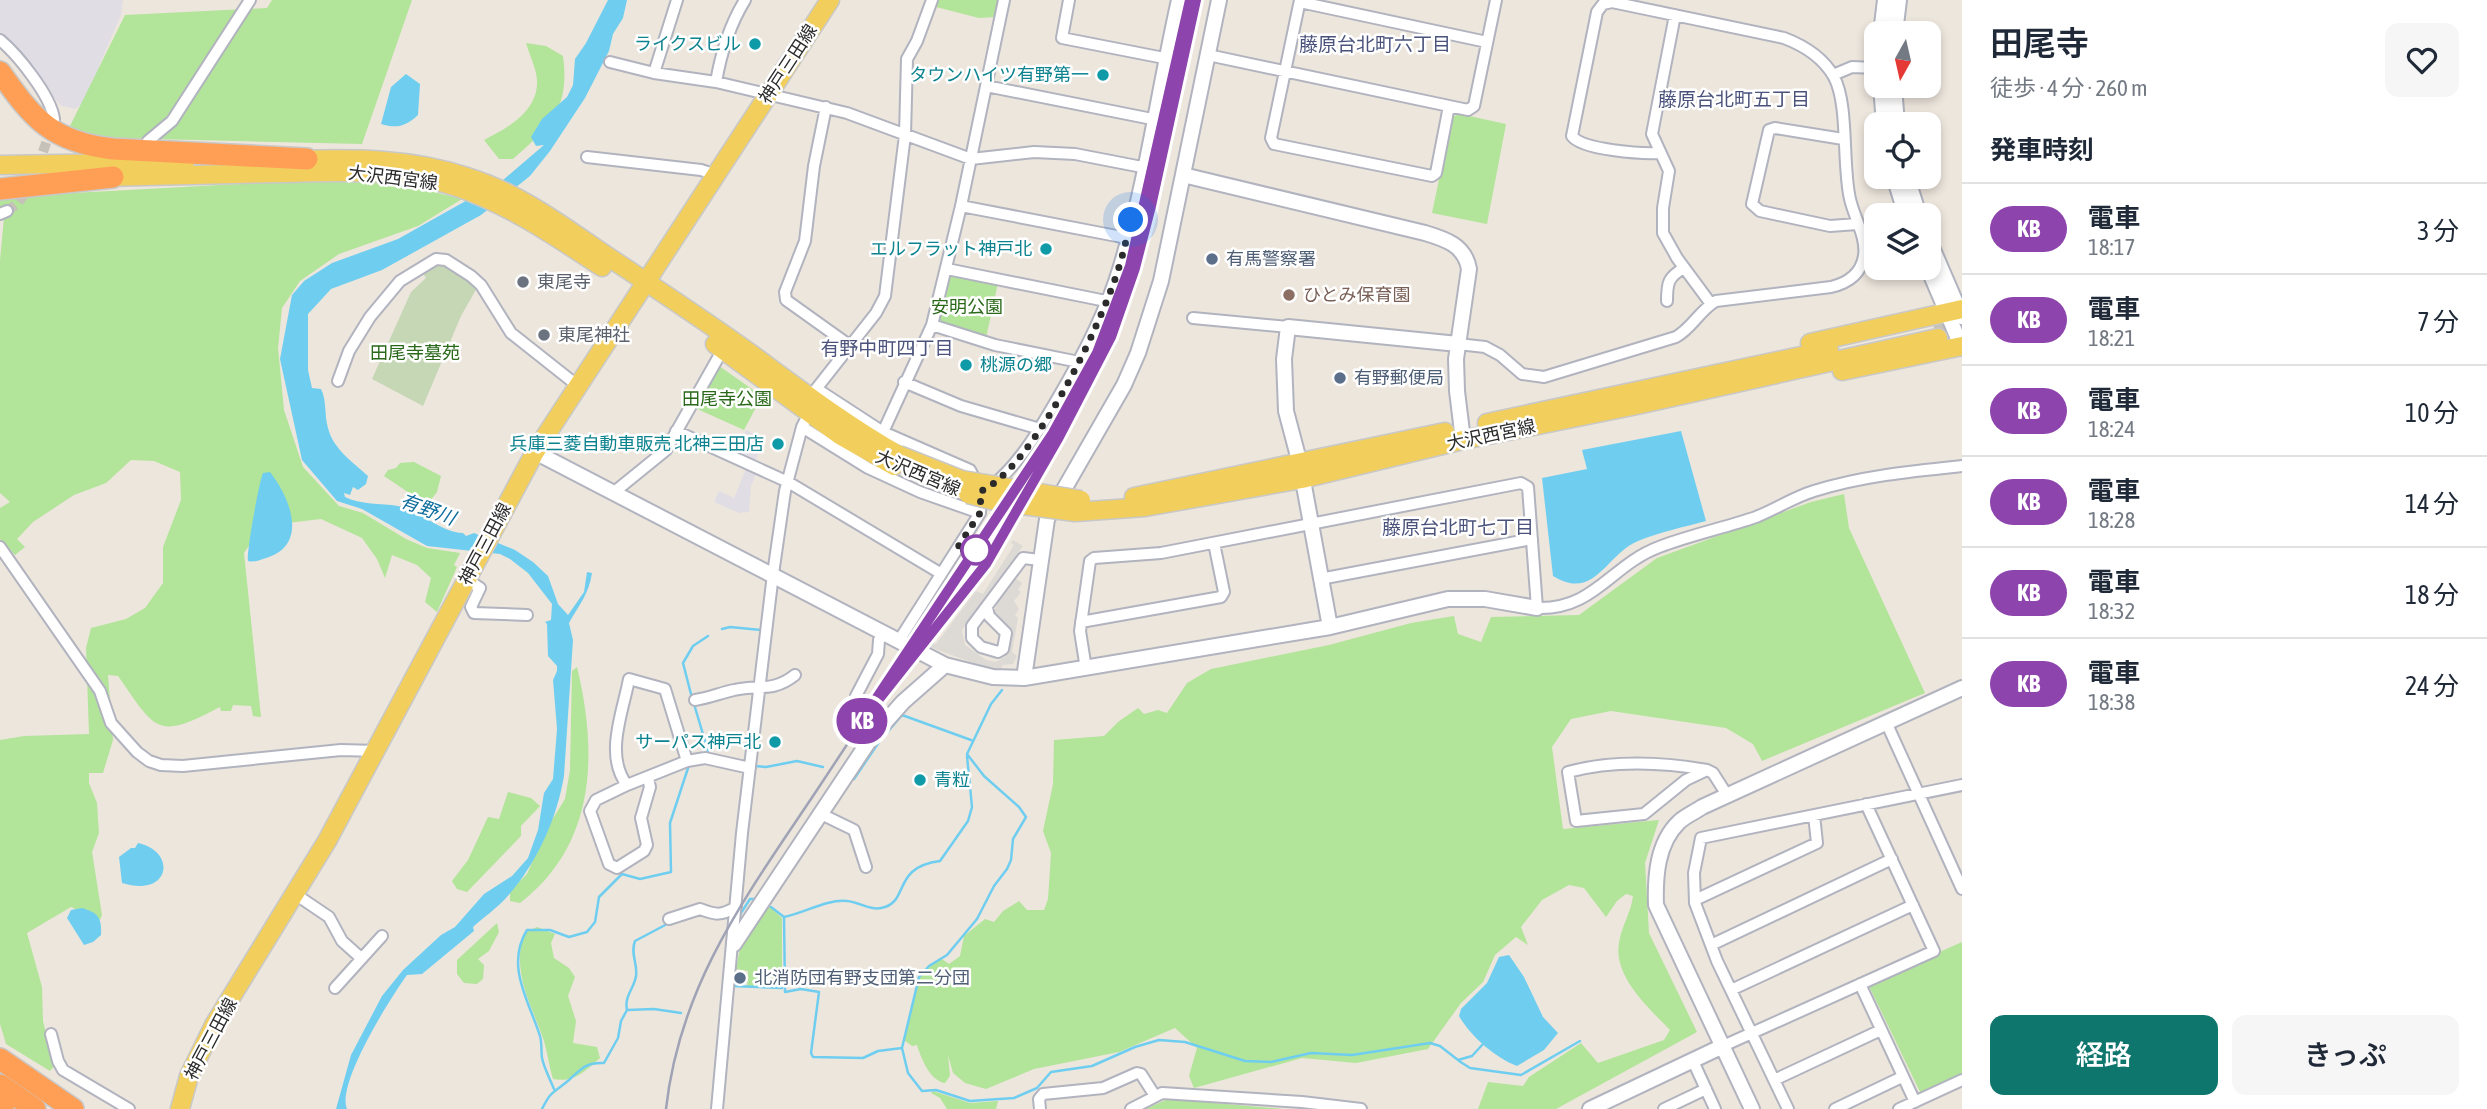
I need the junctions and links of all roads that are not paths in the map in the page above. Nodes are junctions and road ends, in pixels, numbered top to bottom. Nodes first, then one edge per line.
1 (250, 0) edge
2 (677, 0) edge
3 (744, 0) edge
4 (830, 0) edge
5 (932, 0) edge
6 (1004, 0) edge
7 (1069, 0) edge
8 (1176, 0) edge
9 (1219, 0) edge
10 (1496, 0) edge
11 (1885, 0) edge
12 (1899, 0) edge
13 (1300, 1) edge
14 (1675, 15) junction
15 (1882, 21) edge
16 (1896, 21) edge
17 (0, 40) edge
18 (1487, 42) junction
19 (1208, 55) junction
20 (1164, 58) junction
21 (610, 62) dead end
22 (1864, 68) edge
23 (1284, 71) junction
24 (0, 72) edge
25 (654, 73) junction
26 (1833, 75) junction
27 (716, 82) junction
28 (986, 86) junction
29 (767, 95) junction
30 (1448, 106) junction
31 (826, 107) junction
32 (54, 119) tunnel mouth
33 (1152, 119) junction
34 (905, 135) junction
35 (1843, 139) junction
36 (148, 141) joint
37 (113, 149) junction
38 (1660, 153) junction
39 (587, 157) dead end
40 (307, 159) junction
41 (971, 159) junction
42 (0, 165) edge
43 (1142, 167) junction
44 (716, 175) junction
45 (1183, 176) junction
46 (113, 177) junction
47 (0, 178) edge
48 (462, 181) junction
49 (0, 188) edge
50 (961, 206) junction
51 (1857, 224) junction
52 (1126, 238) junction
53 (1684, 268) junction
54 (947, 269) junction
55 (1941, 271) edge
56 (1936, 280) edge
57 (642, 287) junction
58 (1106, 301) junction
59 (1668, 301) dead end
60 (1711, 304) junction
61 (1957, 312) edge
62 (1193, 318) dead end
63 (932, 325) junction
64 (1288, 327) junction
65 (1458, 344) junction
66 (849, 345) junction
67 (1962, 347) edge
68 (723, 349) junction
69 (1079, 362) junction
70 (338, 381) dead end
71 (904, 382) junction
72 (578, 386) junction
73 (1583, 402) junction
74 (1637, 405) junction
75 (809, 407) junction
76 (1040, 429) junction
77 (676, 431) junction
78 (883, 432) junction
79 (1462, 434) junction
80 (535, 452) junction
81 (1962, 467) edge
82 (1301, 471) junction
83 (788, 482) junction
84 (981, 491) junction
85 (613, 493) junction
86 (980, 513) junction
87 (1309, 523) junction
88 (1532, 538) junction
89 (1214, 543) junction
90 (0, 547) edge
91 (1040, 560) junction
92 (940, 573) junction
93 (773, 574) junction
94 (468, 575) junction
95 (1320, 579) junction
96 (987, 608) junction
97 (1537, 608) junction
98 (527, 615) dead end
99 (1081, 622) junction
100 (1330, 627) junction
101 (884, 634) junction
102 (898, 642) junction
103 (945, 665) junction
104 (1086, 668) junction
105 (795, 675) dead end
106 (1024, 678) junction
107 (1962, 688) edge
108 (759, 689) junction
109 (856, 696) dead end
110 (695, 700) dead end
111 (1886, 722) junction
112 (377, 751) junction
113 (687, 761) junction
114 (750, 768) junction
115 (1707, 769) junction
116 (648, 778) junction
117 (627, 785) junction
118 (1962, 785) edge
119 (1918, 794) junction
120 (1727, 795) junction
121 (1866, 804) junction
122 (819, 813) junction
123 (1814, 815) junction
124 (1892, 859) junction
125 (1962, 860) edge
126 (1951, 865) junction
127 (866, 867) dead end
128 (1962, 888) edge
129 (295, 894) junction
130 (1695, 900) junction
131 (1913, 905) junction
132 (736, 907) junction
133 (668, 919) dead end
134 (382, 936) dead end
135 (734, 944) junction
136 (1711, 945) junction
137 (361, 958) junction
138 (1860, 984) junction
139 (335, 988) dead end
140 (1731, 990) junction
141 (1881, 1030) junction
142 (51, 1034) dead end
143 (1752, 1034) junction
144 (1723, 1046) junction
145 (0, 1059) edge
146 (1693, 1061) junction
147 (1902, 1077) junction
148 (1774, 1080) junction
149 (1962, 1080) edge
150 (0, 1086) edge
151 (1706, 1089) junction
152 (1155, 1096) junction
153 (1915, 1102) junction
154 (35, 1109) edge
155 (73, 1109) edge
156 (129, 1109) edge
157 (180, 1109) edge
158 (717, 1109) edge
159 (1040, 1109) edge
160 (1131, 1109) edge
161 (1361, 1109) edge
162 (1590, 1109) edge
163 (1664, 1109) edge
164 (1715, 1109) edge
165 (1752, 1109) edge
166 (1788, 1109) edge
167 (1835, 1109) edge
168 (1899, 1109) edge

1 - 36 street
2 - 25 street
3 - 27 street
4 - 29 main road, 神戸三田線
5 - 34 street
6 - 28 street
7 - 20 street
8 - 20 street
9 - 19 street
10 - 18 street
11 - 15 street
12 - 16 street
13 - 18 street
13 - 23 street
14 - 26 street
14 - 38 street
14 - 38 street
17 - 32 street
18 - 30 street
19 - 23 street
19 - 45 street
20 - 33 street
21 - 25 street
22 - 26 street
23 - 30 street
23 - 30 street
24 - 37 highway
25 - 27 street
26 - 35 street
27 - 29 street
28 - 33 street
28 - 41 street
29 - 31 street
29 - 44 main road, 神戸三田線
31 - 34 street
31 - 66 street
33 - 43 street
34 - 41 street
34 - 66 street
35 - 51 street
35 - 51 street
36 - 37 highway
37 - 40 highway
38 - 53 street
39 - 44 street
40 - 42 main road, 大沢西宮線
40 - 48 main road, 大沢西宮線
41 - 43 street
41 - 50 street
43 - 52 street
44 - 57 main road, 神戸三田線
45 - 65 street
45 - 91 street
46 - 47 main road, 大沢西宮線
46 - 48 main road, 大沢西宮線
46 - 49 highway
48 - 57 main road, 大沢西宮線
50 - 52 street
50 - 54 street
51 - 60 street
52 - 58 street
53 - 59 street
53 - 60 street
54 - 58 street
54 - 63 street
55 - 61 street
56 - 61 street
57 - 68 main road, 大沢西宮線
57 - 72 main road, 神戸三田線
57 - 75 main road, 大沢西宮線
58 - 69 street
60 - 65 street
61 - 67 street
61 - 73 main road
62 - 64 street
63 - 69 street
63 - 71 street
64 - 65 street
64 - 82 street
65 - 79 street
66 - 75 street
67 - 74 main road
68 - 75 main road, 大沢西宮線
68 - 77 street
69 - 76 street
70 - 72 street
71 - 76 street
71 - 78 street
72 - 80 main road, 神戸三田線
73 - 74 main road, 大沢西宮線
73 - 79 main road, 大沢西宮線
74 - 79 main road, 大沢西宮線
75 - 78 street
75 - 82 main road, 大沢西宮線, bridge
75 - 83 street
75 - 86 street
76 - 84 street
77 - 83 street
77 - 85 street
78 - 84 street
79 - 82 main road, 大沢西宮線
80 - 85 street
80 - 94 main road, 神戸三田線
81 - 97 street
82 - 87 street
83 - 92 street
83 - 93 street
84 - 86 street
85 - 93 street
86 - 92 street
87 - 88 street
87 - 89 street
87 - 95 street
88 - 95 street
88 - 97 street
89 - 99 street
89 - 99 street
90 - 112 street
91 - 96 street
91 - 106 street
92 - 102 street
93 - 101 street
93 - 108 street
94 - 98 street
94 - 112 main road, 神戸三田線
95 - 100 street
96 - 96 street
97 - 100 street
99 - 104 street
100 - 104 street
101 - 102 street
101 - 109 street
102 - 103 street
103 - 106 street
103 - 122 street
104 - 106 street
105 - 108 street
107 - 111 street
108 - 110 street
108 - 114 street
111 - 119 street
111 - 120 street
112 - 129 main road, 神戸三田線
113 - 114 street
113 - 116 street
113 - 117 street
114 - 132 street
115 - 115 street
115 - 120 street
116 - 117 street
116 - 117 street
118 - 119 street
119 - 121 street
119 - 126 street
120 - 144 street
121 - 123 street
121 - 124 street
122 - 127 street
122 - 135 street
123 - 130 street
123 - 130 street
124 - 131 street
124 - 136 street
125 - 126 street
126 - 128 street
129 - 137 street
129 - 157 main road, 神戸三田線
130 - 136 street
131 - 138 street
131 - 140 street
132 - 133 street
132 - 135 street
134 - 137 street
135 - 158 street
136 - 140 street
137 - 139 street
138 - 141 street
138 - 143 street
140 - 143 street
141 - 147 street
141 - 148 street
142 - 156 street
143 - 144 street
143 - 148 street
144 - 146 street
144 - 165 street
145 - 155 highway
146 - 151 street
146 - 162 street
147 - 153 street
147 - 167 street
148 - 166 street
149 - 153 street
150 - 154 highway
151 - 163 street
151 - 164 street
152 - 159 street
152 - 160 street
152 - 161 street
153 - 168 street

